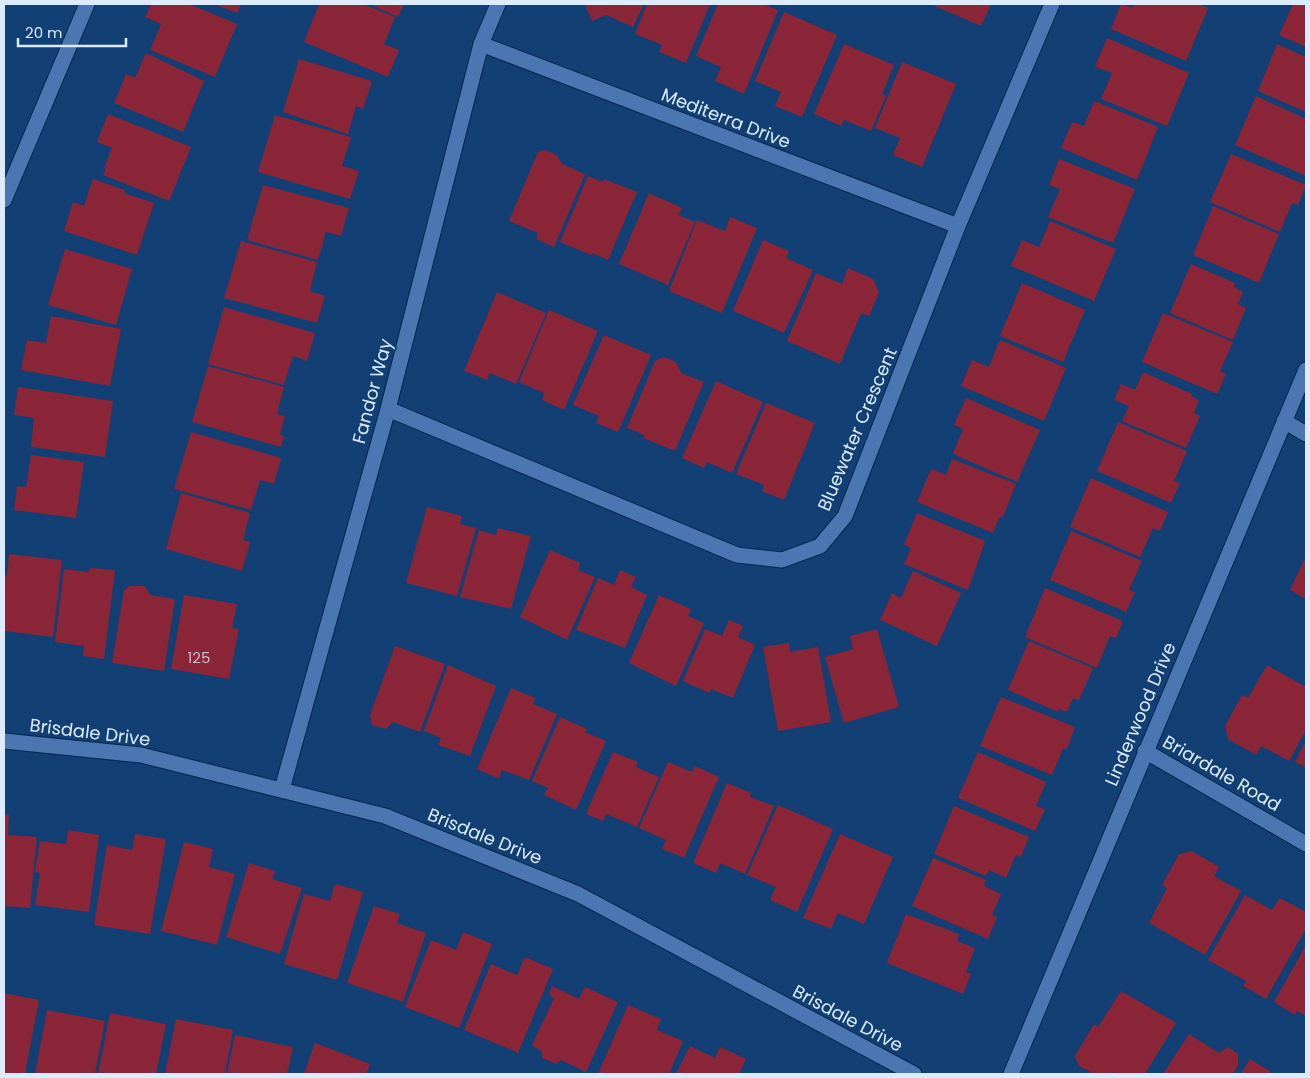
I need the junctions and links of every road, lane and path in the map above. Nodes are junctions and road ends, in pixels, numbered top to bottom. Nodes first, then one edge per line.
1 (87, 4) edge
2 (498, 4) edge
3 (1052, 4) edge
4 (481, 44) junction
5 (4, 200) edge
6 (958, 226) junction
7 (1306, 370) edge
8 (388, 408) junction
9 (1284, 421) junction
10 (1306, 434) edge
11 (4, 741) edge
12 (1145, 751) junction
13 (282, 789) junction
14 (1306, 844) edge
15 (914, 1074) edge
16 (1011, 1074) edge

1 - 5 street
2 - 4 street, Fandor Way
3 - 6 street, Bluewater Crescent
4 - 6 street, Mediterra Drive
4 - 8 street, Fandor Way
6 - 8 street, Bluewater Crescent
7 - 9 street, Linderwood Drive
8 - 13 street, Fandor Way
9 - 10 street
9 - 12 street, Linderwood Drive
11 - 13 street, Brisdale Drive
12 - 14 street, Briardale Road
12 - 16 street, Linderwood Drive
13 - 15 street, Brisdale Drive

